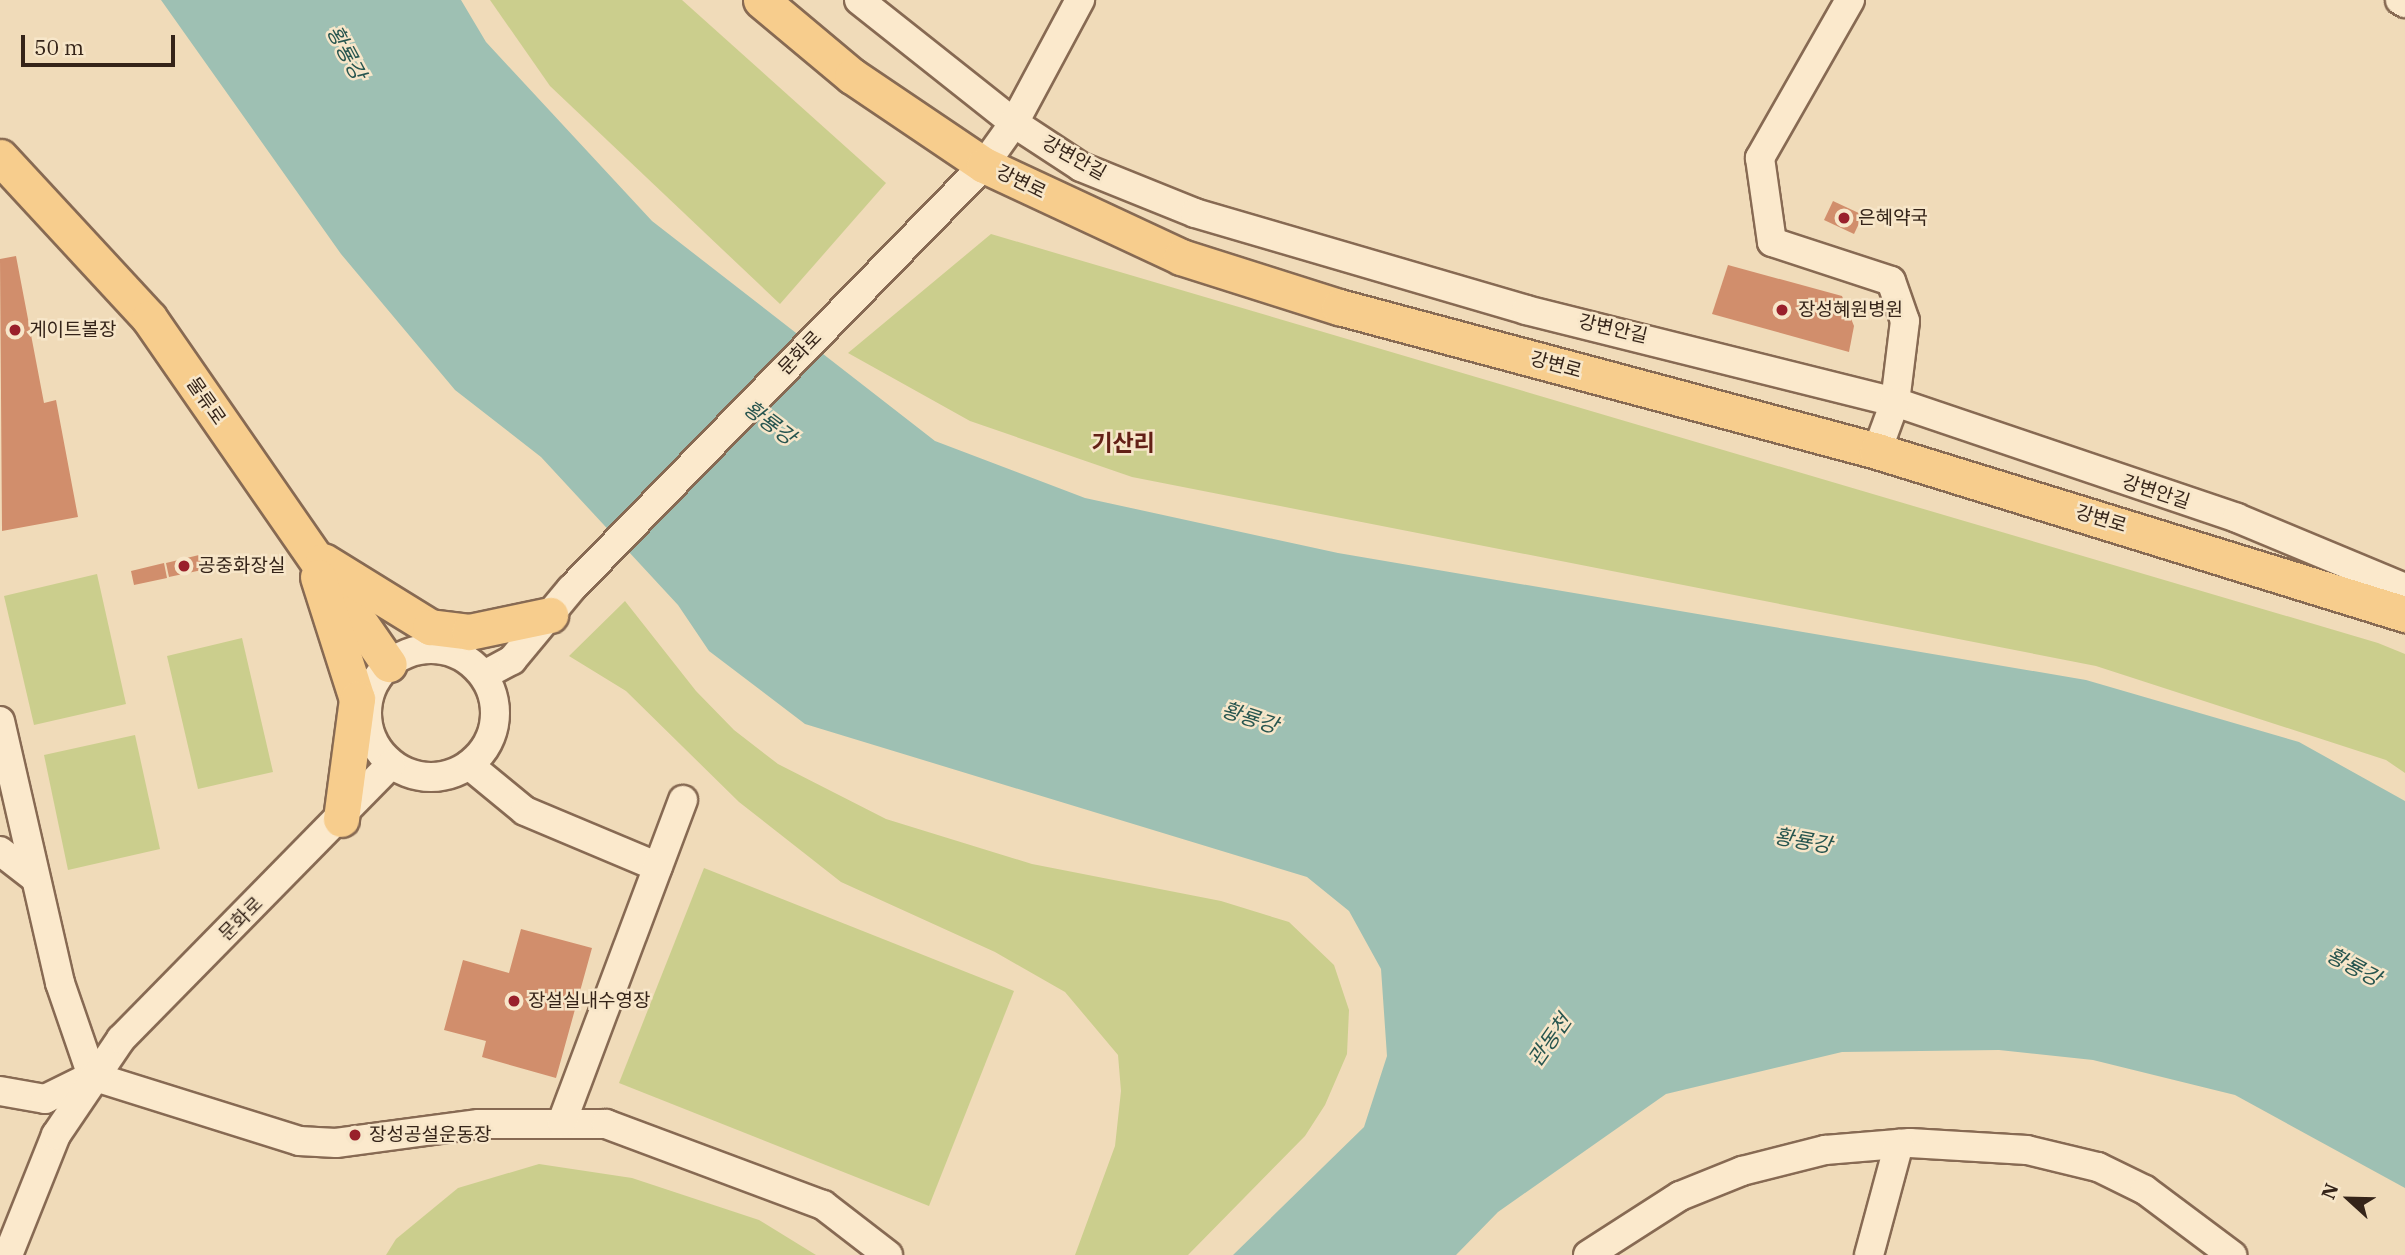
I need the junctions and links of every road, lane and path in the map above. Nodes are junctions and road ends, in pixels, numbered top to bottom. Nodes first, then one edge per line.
1 (761, 0) edge
2 (859, 0) edge
3 (1080, 0) edge
4 (1850, 0) edge
5 (2400, 0) edge
6 (2405, 3) edge
7 (1014, 123) junction
8 (0, 157) edge
9 (984, 165) junction
10 (1895, 402) junction
11 (1877, 451) junction
12 (312, 554) junction
13 (2405, 588) edge
14 (561, 602) junction
15 (2405, 614) edge
16 (389, 663) junction
17 (484, 675) junction
18 (0, 721) edge
19 (391, 764) junction
20 (469, 765) junction
21 (683, 800) dead end
22 (341, 819) junction
23 (0, 851) edge
24 (658, 867) junction
25 (35, 878) junction
26 (92, 1076) junction
27 (0, 1091) edge
28 (562, 1122) junction
29 (1899, 1144) junction
30 (8, 1255) edge
31 (888, 1255) edge
32 (1588, 1255) edge
33 (1869, 1255) edge
34 (2232, 1255) edge

1 - 9 main road, 강변로
2 - 7 street, 강변안길
3 - 7 street, 문화로
4 - 10 street
5 - 6 street
7 - 9 street, 문화로
7 - 10 street, 강변안길
8 - 12 main road, 물류로
9 - 11 main road, 강변로
9 - 14 street, 문화로
10 - 11 street
10 - 13 street, 강변안길
11 - 15 main road, 강변로
12 - 14 main road
12 - 16 main road, 물류로
12 - 22 main road
14 - 17 street, 문화로
16 - 17 street
16 - 19 street
17 - 20 street
18 - 25 street
19 - 20 street
19 - 22 street, 문화로
20 - 24 street
21 - 24 street
22 - 26 street, 문화로
23 - 25 street
24 - 28 street
25 - 26 street
26 - 27 street
26 - 28 street
26 - 30 street, 문화로
28 - 31 street
29 - 32 street
29 - 33 street
29 - 34 street

